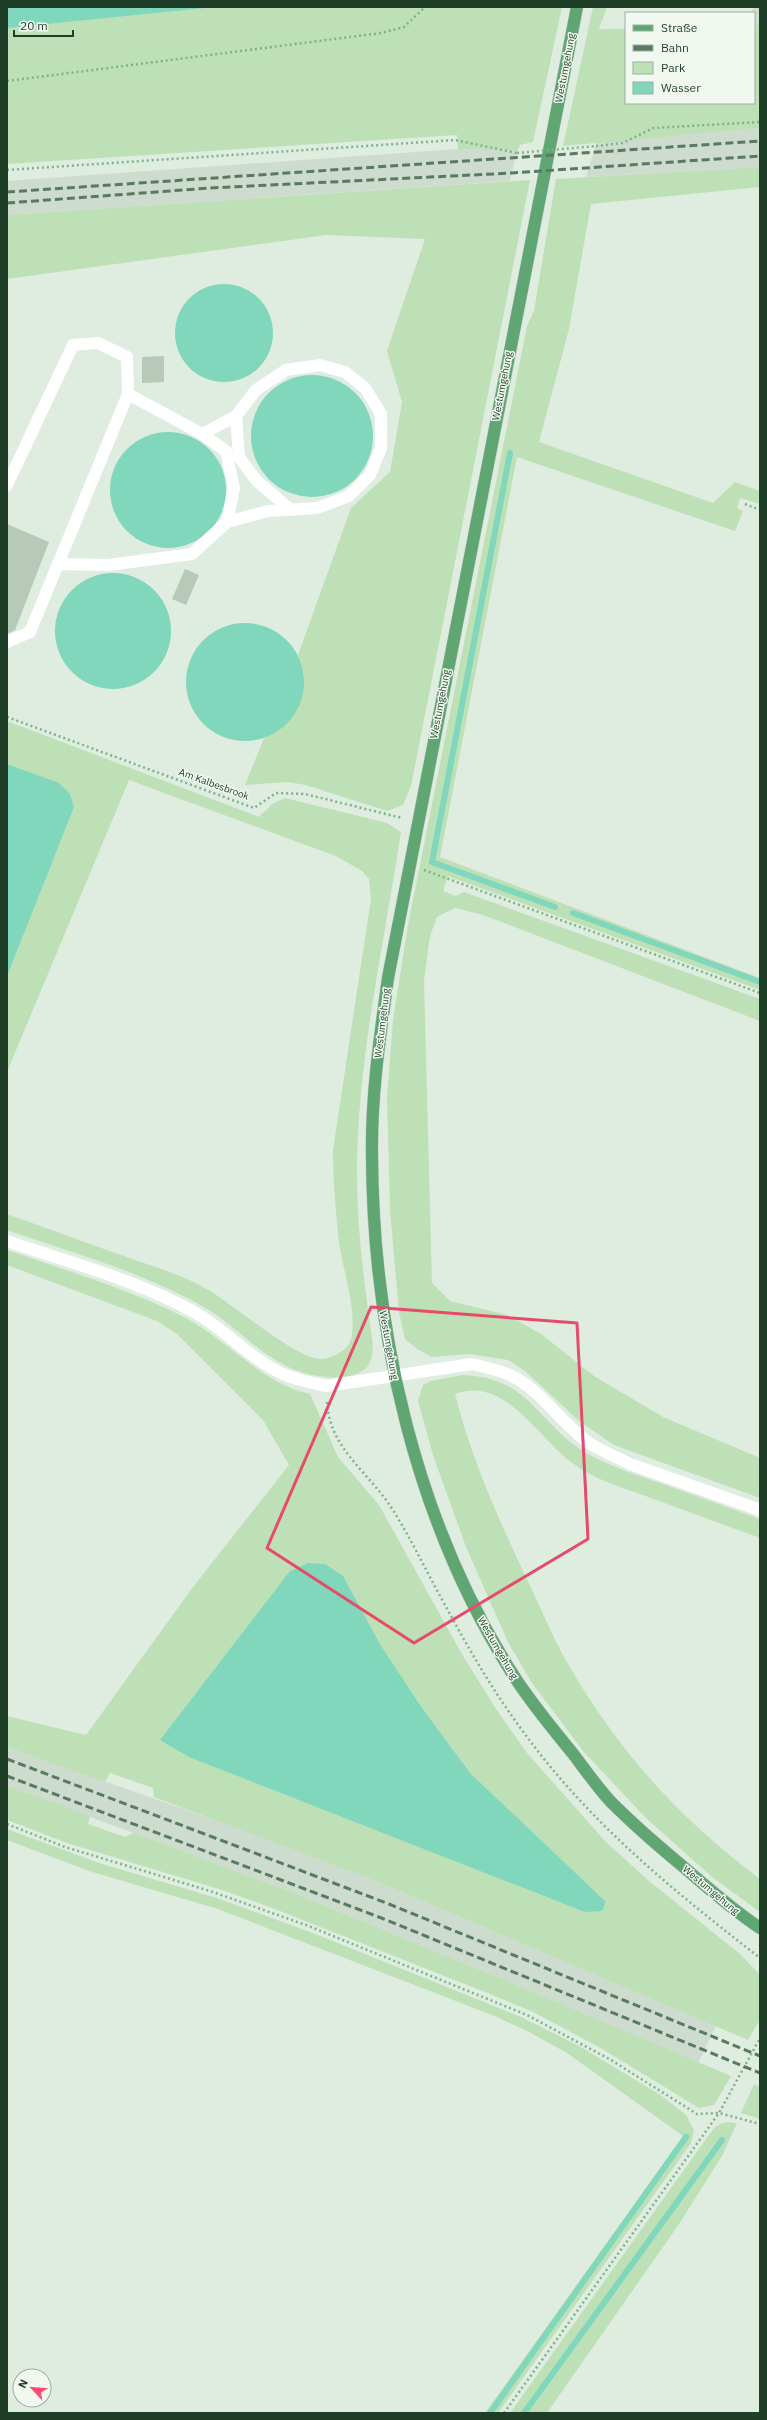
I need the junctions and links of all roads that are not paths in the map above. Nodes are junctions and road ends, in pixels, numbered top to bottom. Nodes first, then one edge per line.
1 (577, 7) edge
2 (128, 394) junction
3 (236, 416) junction
4 (202, 434) junction
5 (7, 485) edge
6 (291, 510) junction
7 (228, 522) junction
8 (58, 564) junction
9 (7, 642) edge
10 (7, 1241) edge
11 (393, 1375) junction
12 (760, 1510) edge
13 (760, 1928) edge

1 - 11 main road, Westumgehung
2 - 4 street
2 - 5 street
2 - 8 street
3 - 4 street
3 - 6 street
3 - 6 street
4 - 7 street
6 - 7 street
7 - 8 street
8 - 9 street
10 - 11 street
11 - 12 street
11 - 13 main road, Westumgehung

